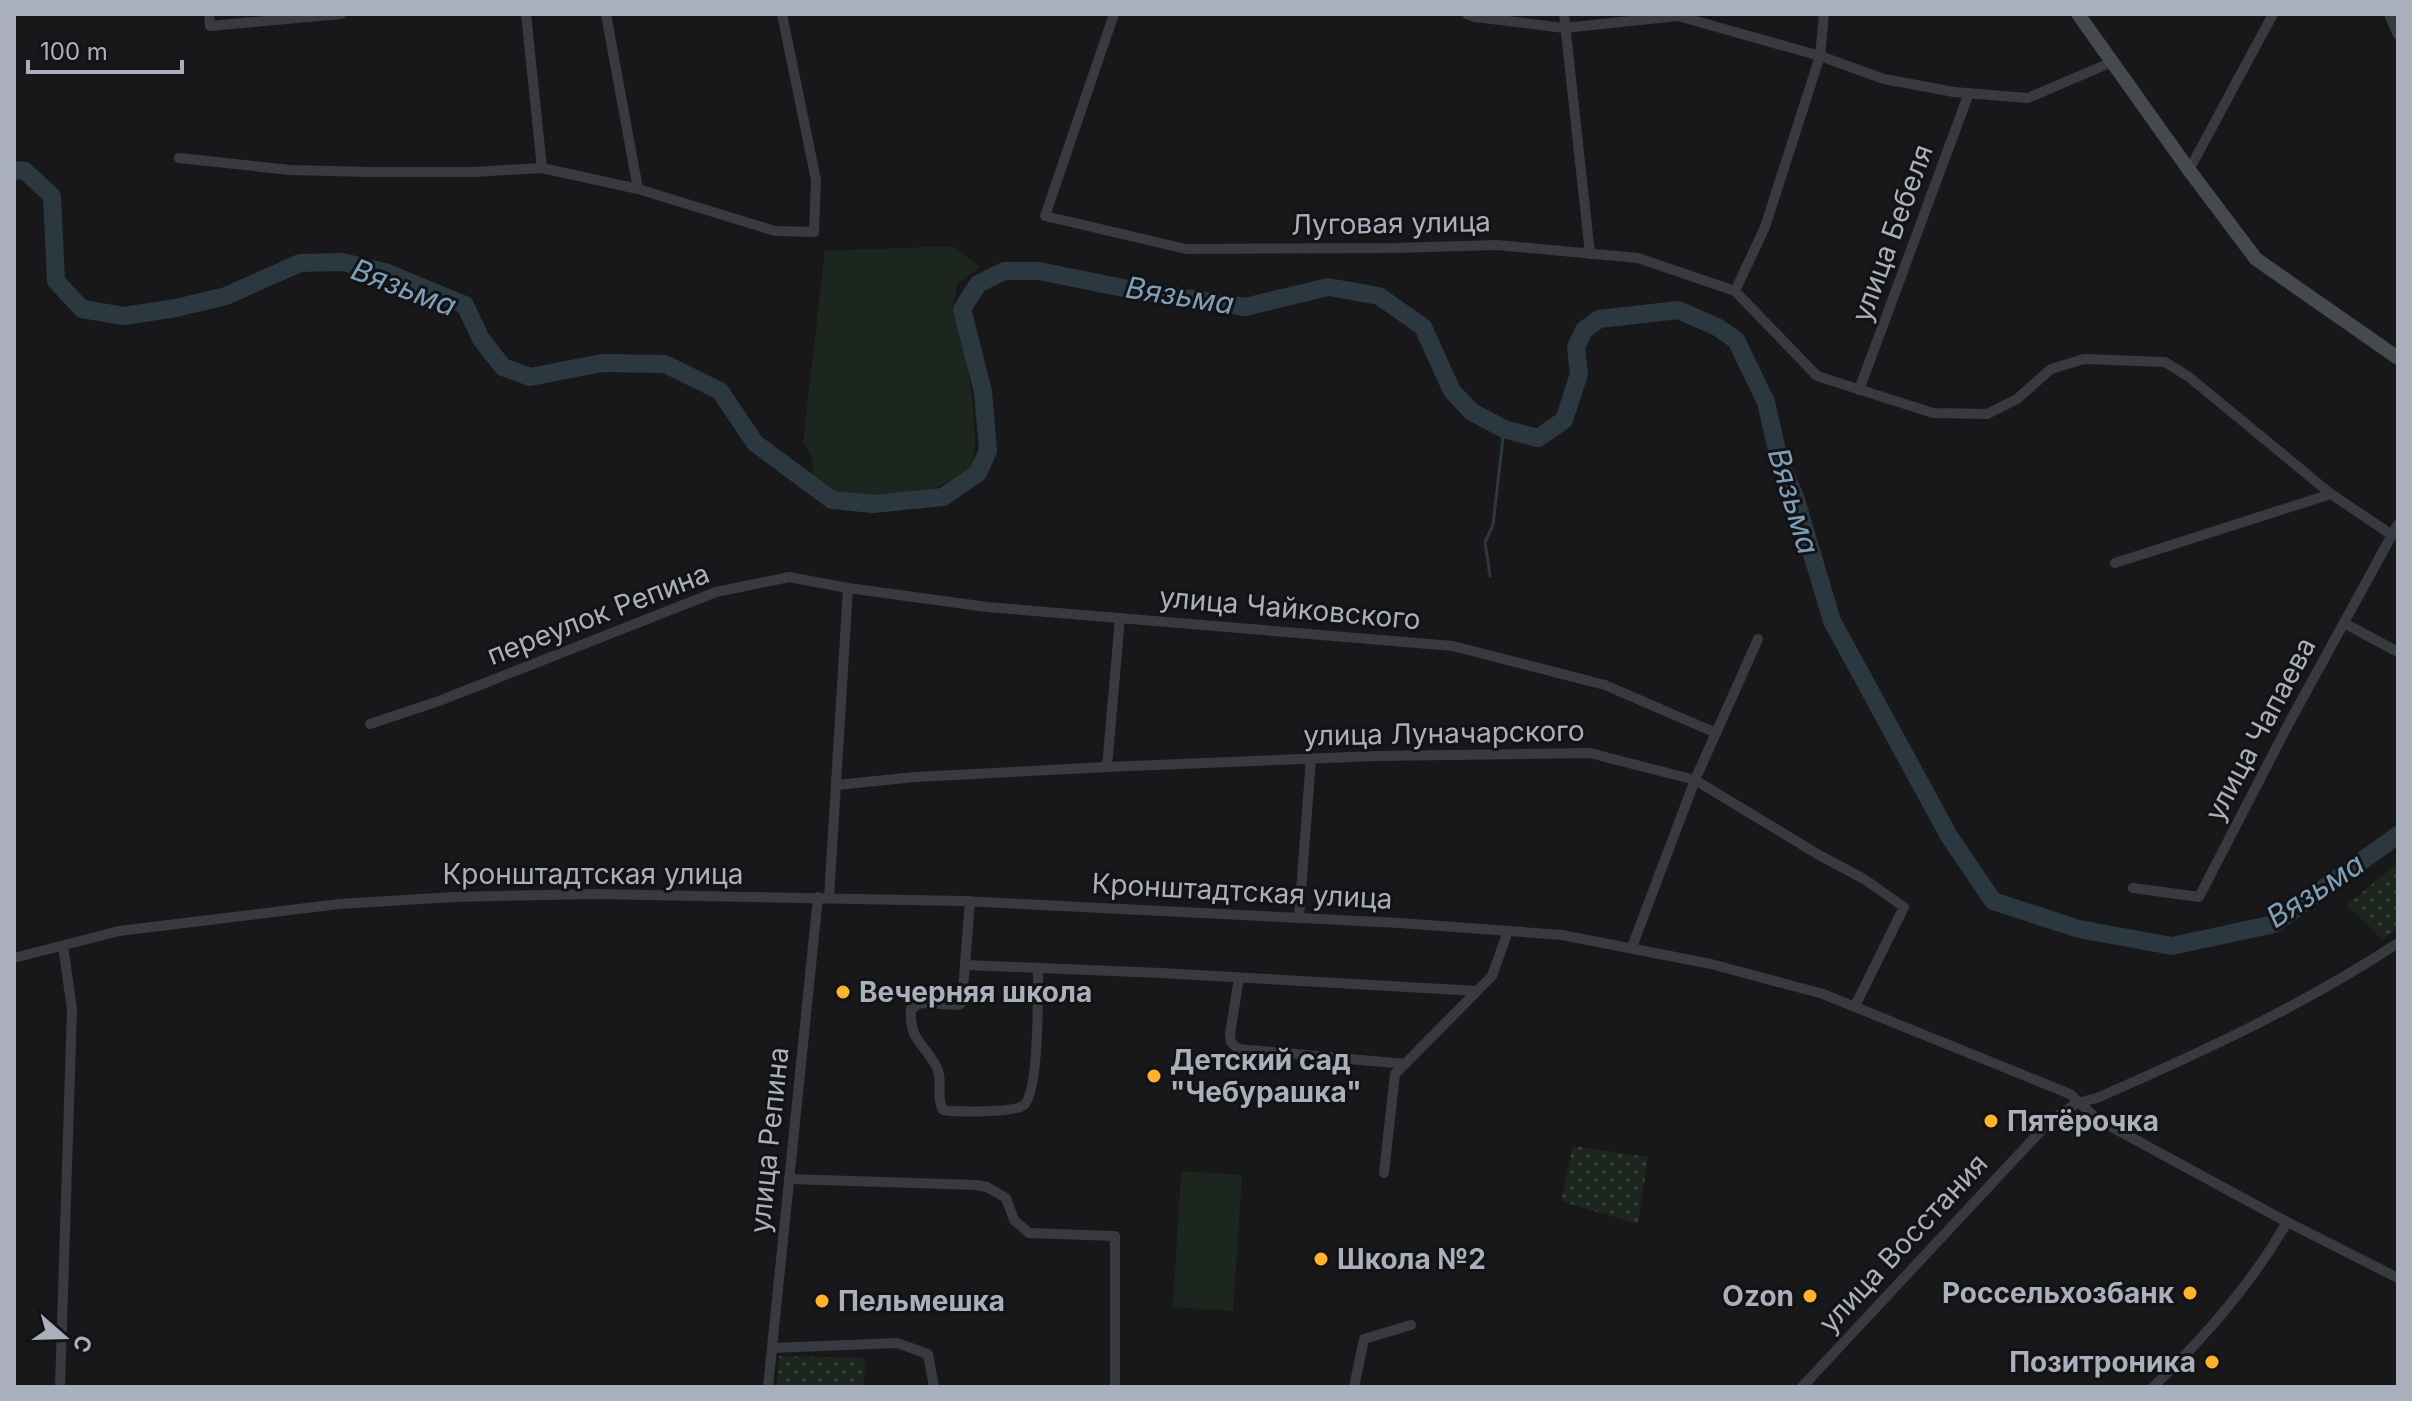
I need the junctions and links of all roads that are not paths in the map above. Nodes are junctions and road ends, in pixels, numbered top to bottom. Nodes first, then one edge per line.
1 (209, 14) edge
2 (341, 14) edge
3 (526, 14) edge
4 (606, 14) edge
5 (782, 14) edge
6 (1114, 14) edge
7 (1467, 14) edge
8 (1564, 14) edge
9 (1824, 14) edge
10 (2078, 14) edge
11 (2273, 14) edge
12 (2389, 14) edge
13 (1564, 28) junction
14 (2398, 35) edge
15 (1820, 56) junction
16 (2112, 62) junction
17 (1969, 93) junction
18 (179, 158) dead end
19 (542, 168) junction
20 (2189, 170) junction
21 (638, 189) junction
22 (1590, 254) junction
23 (1735, 291) junction
24 (2398, 358) edge
25 (1859, 390) junction
26 (2331, 494) junction
27 (2398, 524) edge
28 (2392, 535) junction
29 (2115, 563) dead end
30 (848, 588) junction
31 (1120, 618) junction
32 (2344, 623) junction
33 (1758, 639) dead end
34 (2398, 652) edge
35 (370, 724) dead end
36 (1716, 733) junction
37 (1311, 759) junction
38 (1107, 767) junction
39 (1695, 780) junction
40 (837, 785) junction
41 (2133, 888) dead end
42 (823, 898) junction
43 (970, 901) junction
44 (1299, 917) junction
45 (1508, 931) junction
46 (2398, 943) edge
47 (63, 946) junction
48 (1632, 947) junction
49 (14, 958) edge
50 (966, 965) junction
51 (1038, 969) junction
52 (1239, 978) junction
53 (1477, 991) junction
54 (1855, 1006) junction
55 (1406, 1064) junction
56 (2077, 1103) junction
57 (1384, 1173) dead end
58 (789, 1179) junction
59 (2287, 1222) junction
60 (2398, 1278) edge
61 (1411, 1325) dead end
62 (772, 1348) junction
63 (60, 1387) edge
64 (768, 1387) edge
65 (934, 1387) edge
66 (1115, 1387) edge
67 (1354, 1387) edge
68 (1802, 1387) edge
69 (2153, 1387) edge

1 - 2 street
3 - 19 street
4 - 21 street
5 - 21 street
6 - 22 street, Луговая улица
7 - 13 street
8 - 13 street
9 - 15 street
10 - 16 main road
11 - 20 street
12 - 14 street
13 - 15 street
13 - 22 street
15 - 17 street
15 - 23 street
16 - 17 street
16 - 20 main road
17 - 25 street, улица Бебеля
18 - 19 street
19 - 21 street
20 - 24 main road
22 - 23 street, Луговая улица
23 - 25 street
25 - 26 street
26 - 28 street
26 - 29 street
27 - 28 street, улица Чапаева
28 - 32 street, улица Чапаева
30 - 31 street, улица Чайковского
30 - 35 street, переулок Репина
30 - 40 street, улица Репина
31 - 36 street, улица Чайковского
31 - 38 street
32 - 34 street
32 - 41 street, улица Чапаева
33 - 36 street
36 - 39 street
37 - 38 street, улица Луначарского
37 - 39 street, улица Луначарского
37 - 44 street
38 - 40 street, улица Луначарского
39 - 48 street
39 - 54 street, улица Луначарского
40 - 42 street, улица Репина
42 - 43 street, Кронштадтская улица
42 - 47 street, Кронштадтская улица
42 - 58 street, улица Репина
43 - 44 street, Кронштадтская улица
43 - 50 street
44 - 45 street, Кронштадтская улица
45 - 48 street, Кронштадтская улица
45 - 53 street
46 - 56 street, улица Восстания
47 - 49 street, Кронштадтская улица
47 - 63 street
48 - 54 street, Кронштадтская улица
50 - 51 street
50 - 51 street
51 - 52 street
52 - 53 street
52 - 55 street
53 - 55 street
54 - 56 street, Кронштадтская улица
55 - 57 street
56 - 59 street, Кронштадтская улица
56 - 68 street, улица Восстания
58 - 62 street, улица Репина
58 - 66 street
59 - 60 street, Кронштадтская улица
59 - 69 street
61 - 67 street
62 - 64 street, улица Репина
62 - 65 street

